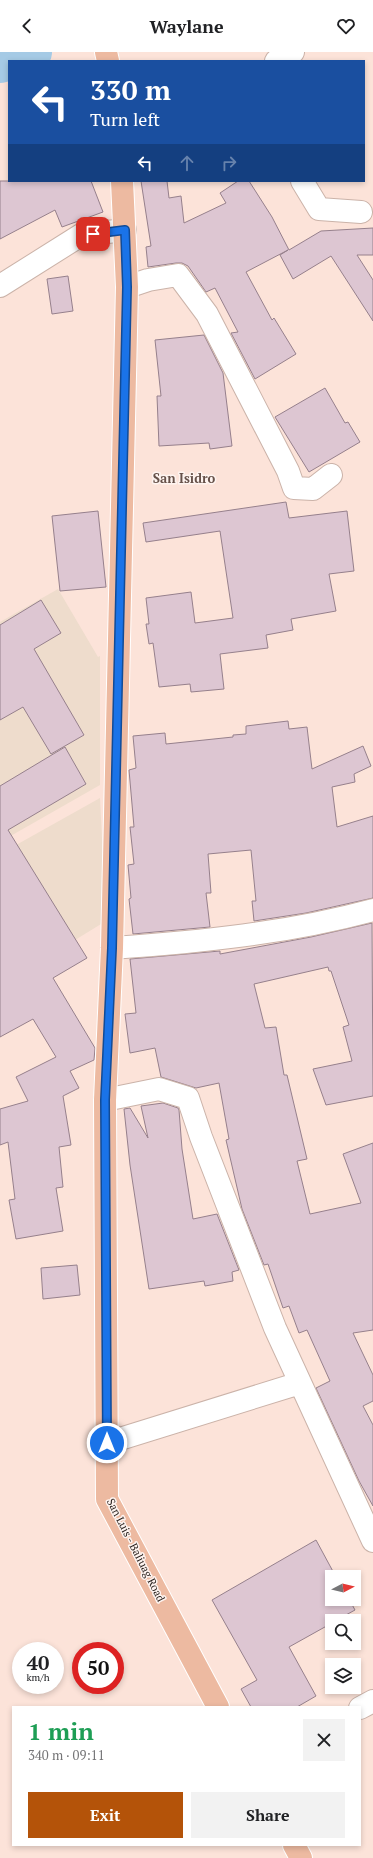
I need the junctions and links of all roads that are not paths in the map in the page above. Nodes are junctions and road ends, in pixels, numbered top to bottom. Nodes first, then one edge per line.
1 (293, 52) edge
2 (278, 60) edge
3 (122, 182) edge
4 (303, 182) edge
5 (361, 212) dead end
6 (125, 230) junction
7 (0, 286) edge
8 (127, 287) junction
9 (331, 475) dead end
10 (373, 910) edge
11 (112, 948) junction
12 (105, 1100) junction
13 (300, 1383) junction
14 (107, 1443) junction
15 (373, 1540) edge
16 (373, 1701) edge
17 (217, 1706) edge
18 (361, 1707) edge
19 (295, 1846) edge
20 (301, 1858) edge

1 - 2 street
3 - 6 main road, San Luis - Baliuag Road
4 - 5 street
6 - 7 street
6 - 8 main road, San Luis - Baliuag Road
8 - 9 street
8 - 11 main road, San Luis - Baliuag Road
10 - 11 street
11 - 12 main road, San Luis - Baliuag Road
12 - 13 street
12 - 14 main road, San Luis - Baliuag Road
13 - 14 street
13 - 15 street
14 - 17 main road, San Luis - Baliuag Road
16 - 18 street
19 - 20 main road

